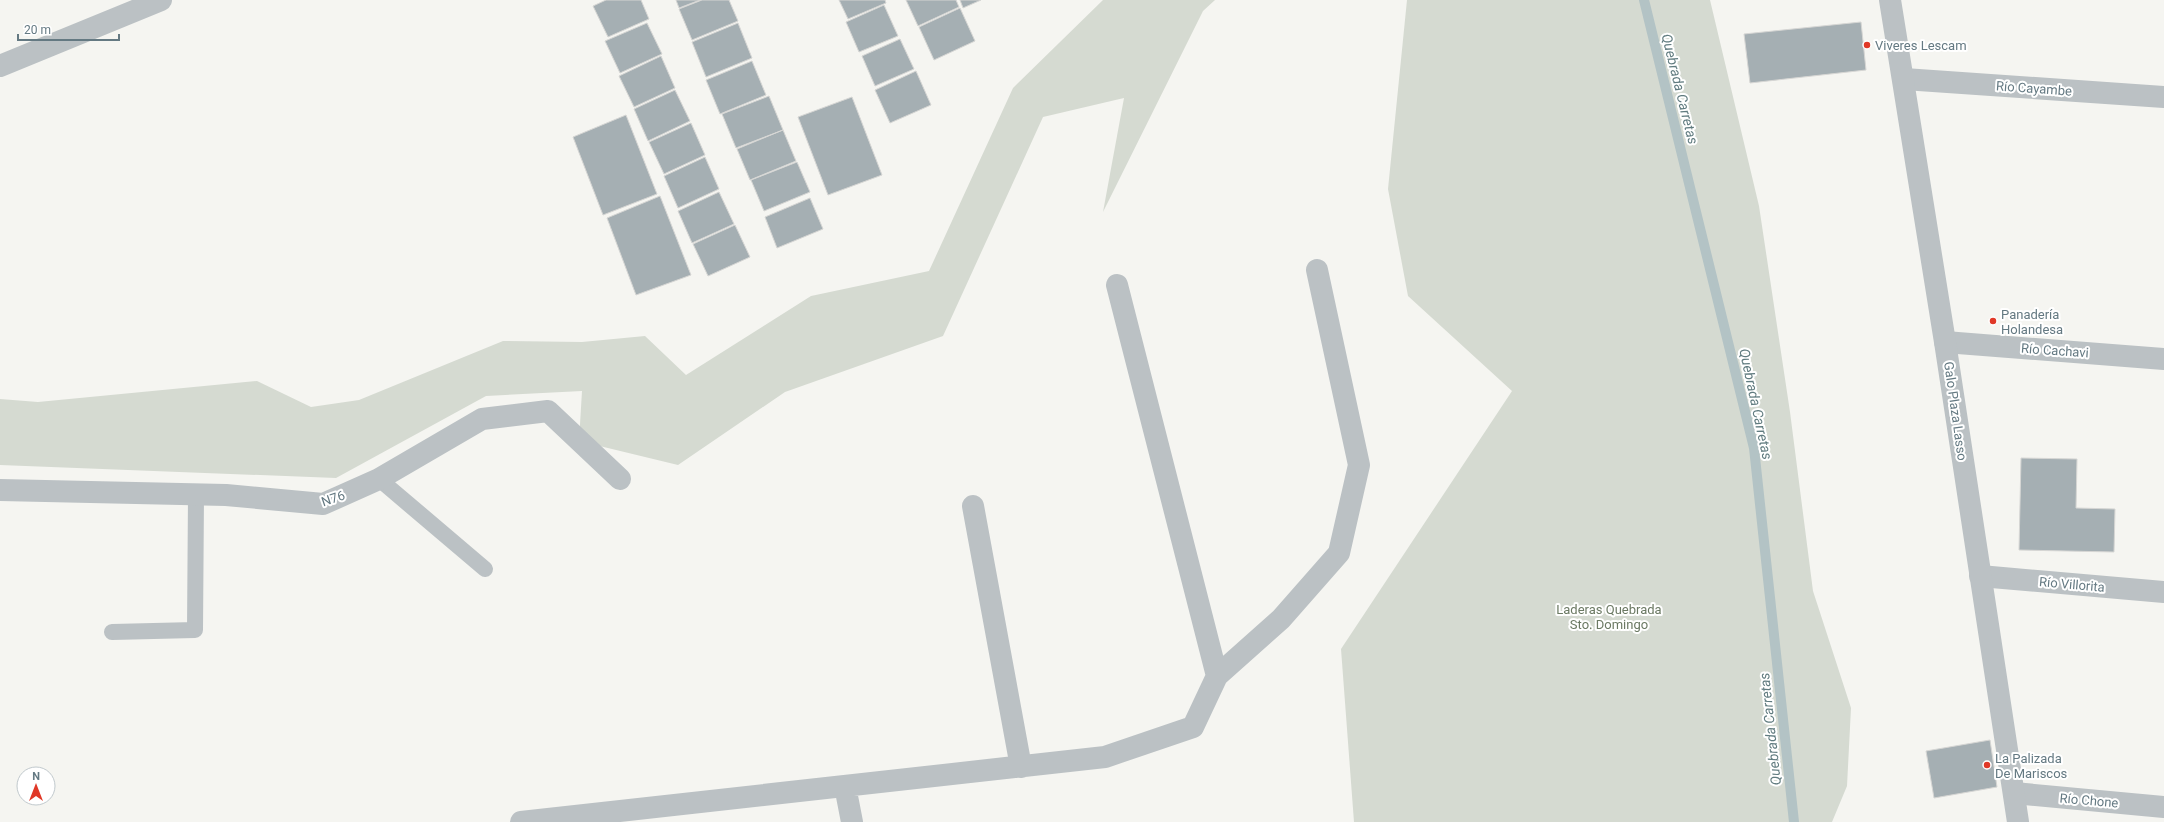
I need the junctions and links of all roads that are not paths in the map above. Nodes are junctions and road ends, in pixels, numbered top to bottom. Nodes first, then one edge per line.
1 (160, 0) edge
2 (1890, 0) edge
3 (0, 66) edge
4 (1904, 79) junction
5 (2164, 97) edge
6 (1317, 270) dead end
7 (1117, 285) dead end
8 (1945, 342) junction
9 (2164, 359) edge
10 (379, 479) junction
11 (620, 479) dead end
12 (0, 490) edge
13 (196, 495) junction
14 (973, 506) dead end
15 (485, 570) dead end
16 (1980, 576) junction
17 (2164, 592) edge
18 (112, 632) dead end
19 (1217, 676) junction
20 (1021, 767) junction
21 (845, 786) junction
22 (2014, 793) junction
23 (2164, 807) edge
24 (667, 814) edge
25 (520, 822) edge
26 (852, 822) edge
27 (2018, 822) edge

1 - 3 street
2 - 4 street, Galo Plaza Lasso
4 - 5 street, Río Cayambe
4 - 8 street, Galo Plaza Lasso
6 - 19 street
7 - 19 street
8 - 9 street, Río Cachavi
8 - 16 street, Galo Plaza Lasso
10 - 11 street, N76
10 - 13 street, N76
10 - 15 lane
12 - 13 street, N76
13 - 18 lane
14 - 20 street
16 - 17 street, Río Villorita
16 - 22 street, Galo Plaza Lasso
19 - 20 street
20 - 21 street
21 - 24 street
21 - 26 street
22 - 23 street, Río Chone
22 - 27 street, Galo Plaza Lasso
24 - 25 street

